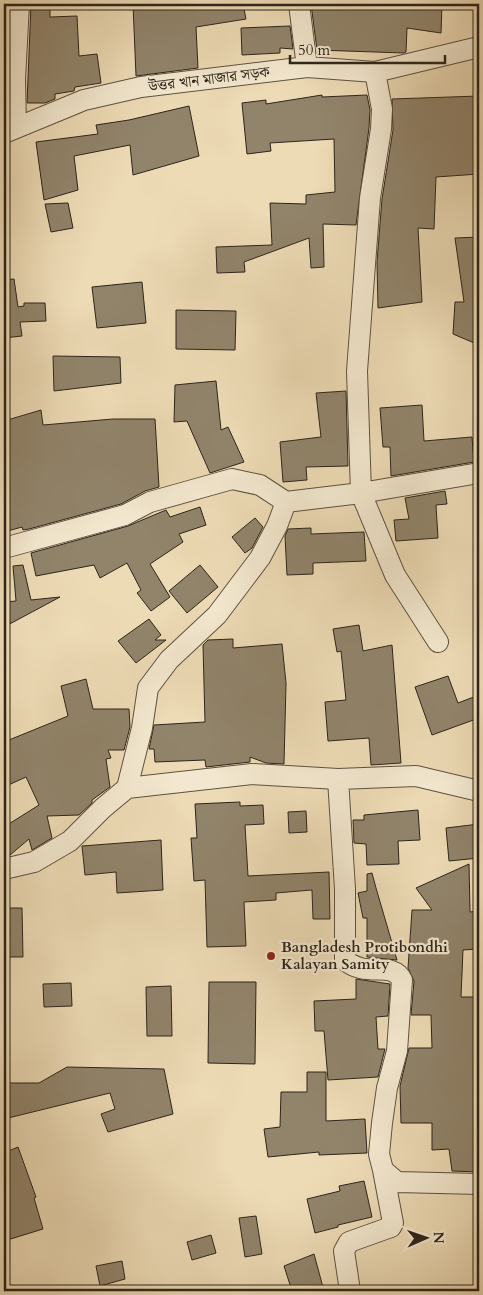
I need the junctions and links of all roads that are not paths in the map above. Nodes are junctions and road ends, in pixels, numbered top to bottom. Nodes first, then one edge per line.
1 (19, 4) edge
2 (299, 4) edge
3 (479, 47) edge
4 (307, 67) junction
5 (375, 72) junction
6 (10, 130) edge
7 (479, 474) edge
8 (361, 492) junction
9 (286, 502) junction
10 (4, 548) edge
11 (438, 642) dead end
12 (338, 779) junction
13 (127, 788) junction
14 (479, 791) edge
15 (4, 869) edge
16 (382, 1170) junction
17 (479, 1184) edge
18 (350, 1291) edge

1 - 6 street
2 - 4 street
3 - 5 street, উত্তর খান মাজার সড়ক
4 - 5 street, উত্তর খান মাজার সড়ক
4 - 6 street, উত্তর খান মাজার সড়ক
5 - 8 street
7 - 8 street
8 - 9 street
8 - 11 street
9 - 10 street
9 - 13 street
12 - 13 street
12 - 14 street
12 - 16 street
13 - 15 street
16 - 17 street
16 - 18 street

